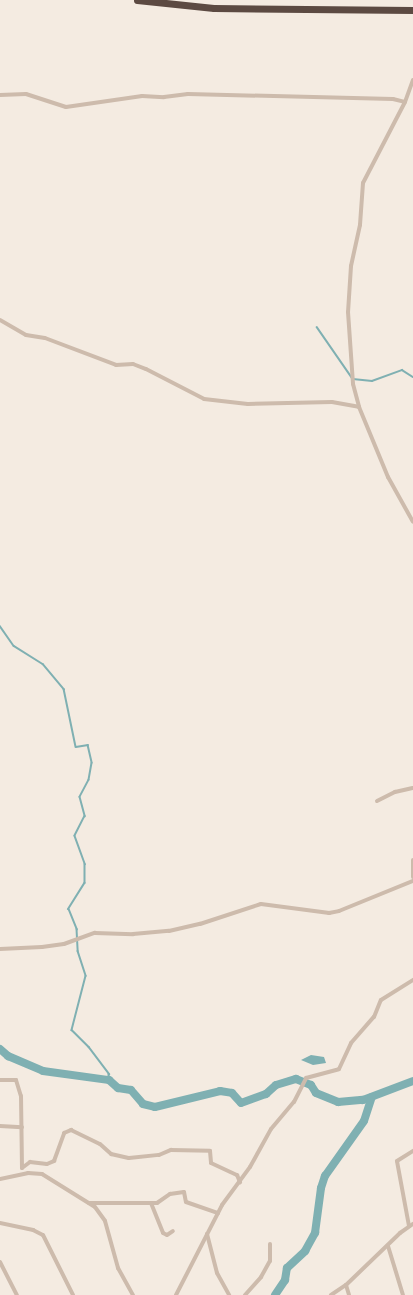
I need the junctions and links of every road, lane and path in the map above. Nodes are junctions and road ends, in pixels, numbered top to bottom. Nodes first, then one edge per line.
1 (137, 0) edge
2 (413, 10) edge
3 (413, 80) edge
4 (0, 95) edge
5 (405, 102) junction
6 (0, 320) edge
7 (359, 407) junction
8 (413, 522) edge
9 (413, 788) edge
10 (377, 801) dead end
11 (413, 860) edge
12 (413, 877) edge
13 (413, 881) edge
14 (0, 949) edge
15 (413, 980) edge
16 (0, 1080) edge
17 (0, 1126) edge
18 (22, 1127) junction
19 (413, 1151) edge
20 (22, 1168) junction
21 (22, 1174) junction
22 (0, 1179) edge
23 (240, 1182) junction
24 (89, 1202) junction
25 (151, 1203) junction
26 (218, 1213) junction
27 (0, 1223) edge
28 (412, 1225) edge
29 (173, 1231) dead end
30 (207, 1234) junction
31 (270, 1244) dead end
32 (388, 1246) junction
33 (0, 1262) edge
34 (346, 1285) junction
35 (17, 1295) edge
36 (74, 1295) edge
37 (133, 1295) edge
38 (176, 1295) edge
39 (228, 1295) edge
40 (245, 1295) edge
41 (331, 1295) edge
42 (349, 1295) edge
43 (403, 1295) edge

1 - 2 highway
3 - 5 street
4 - 5 street
5 - 7 street
6 - 7 street
7 - 8 street
9 - 10 street
11 - 12 street
13 - 14 street
15 - 23 street
16 - 18 street
17 - 18 street
18 - 20 street
19 - 28 street
20 - 21 street
20 - 23 street
21 - 22 street
21 - 24 street
23 - 26 street
24 - 25 street
24 - 37 street
25 - 26 street
25 - 29 street
26 - 30 street
27 - 36 street
28 - 32 street
30 - 38 street
30 - 39 street
31 - 40 street
32 - 34 street
32 - 43 street
33 - 35 street
34 - 41 street
34 - 42 street

